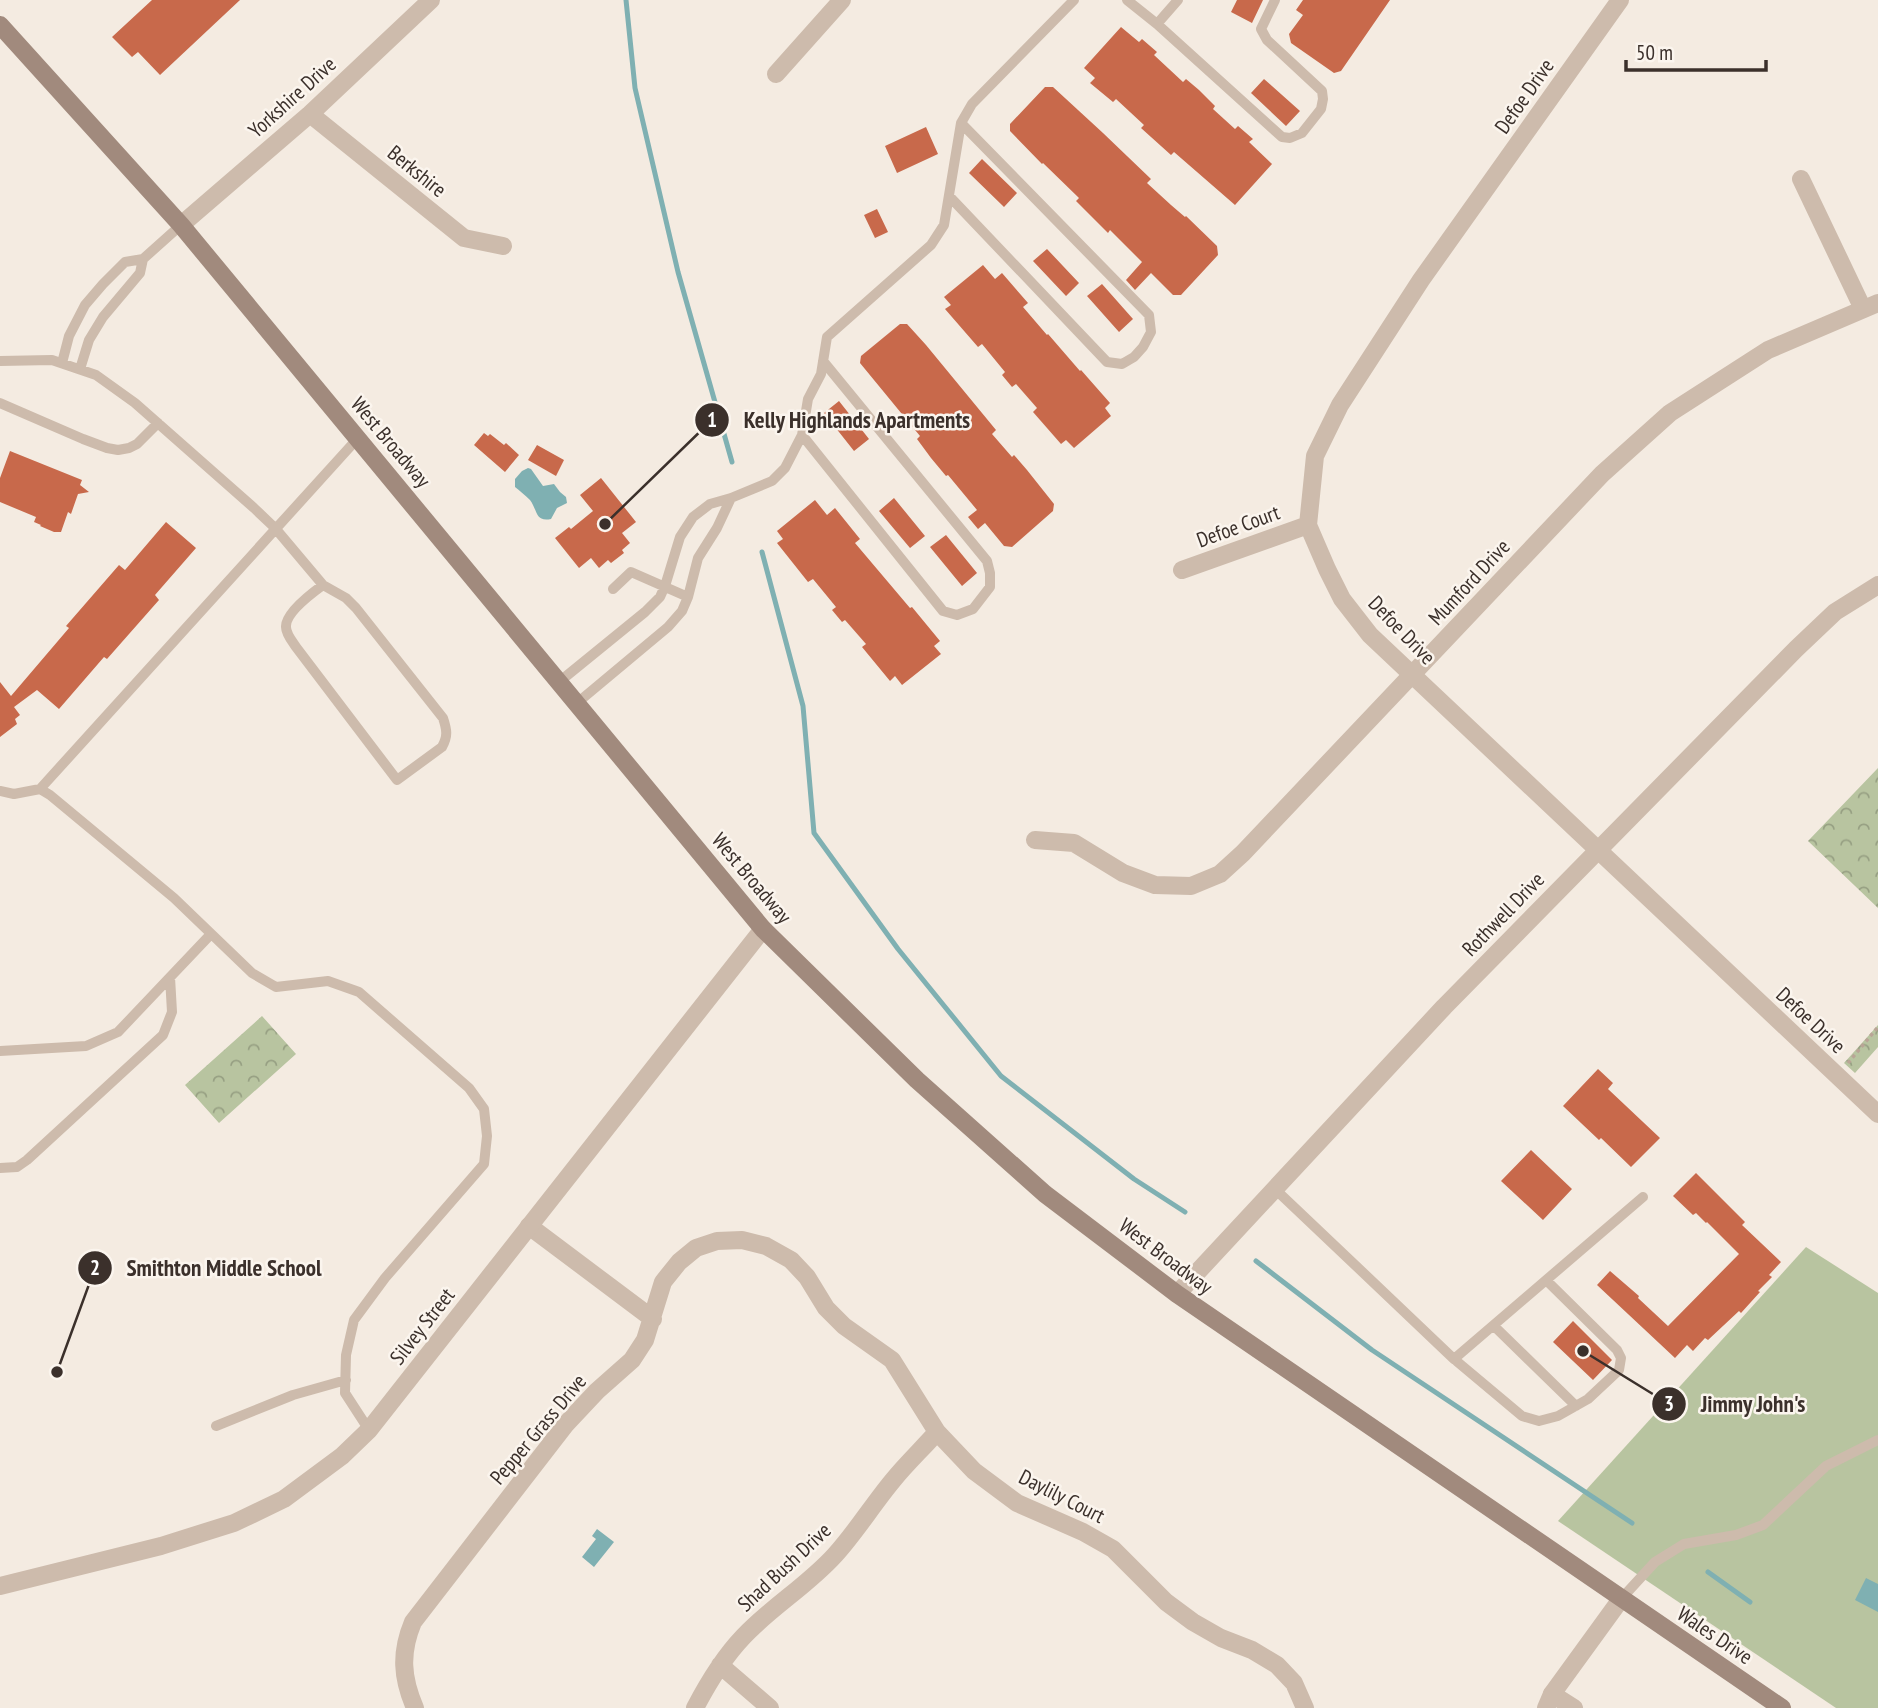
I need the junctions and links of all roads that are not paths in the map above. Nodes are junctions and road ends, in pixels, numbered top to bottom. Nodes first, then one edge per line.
1 (431, 0) edge
2 (842, 0) edge
3 (1074, 0) edge
4 (1127, 0) edge
5 (1178, 0) edge
6 (1275, 0) edge
7 (1620, 0) edge
8 (1157, 23) junction
9 (0, 25) edge
10 (776, 74) dead end
11 (310, 114) junction
12 (961, 123) junction
13 (1801, 179) dead end
14 (950, 197) junction
15 (181, 225) junction
16 (503, 246) dead end
17 (143, 259) junction
18 (1870, 306) edge
19 (0, 361) edge
20 (823, 361) junction
21 (62, 363) junction
22 (80, 369) junction
23 (0, 403) edge
24 (158, 423) junction
25 (802, 435) junction
26 (358, 438) junction
27 (731, 498) junction
28 (1308, 525) junction
29 (275, 528) junction
30 (1182, 570) dead end
31 (1878, 584) edge
32 (323, 585) junction
33 (665, 586) junction
34 (612, 589) dead end
35 (688, 597) junction
36 (1413, 675) junction
37 (559, 682) junction
38 (577, 703) junction
39 (40, 789) junction
40 (0, 791) edge
41 (1035, 840) dead end
42 (1597, 850) junction
43 (763, 929) junction
44 (211, 934) junction
45 (170, 977) junction
46 (0, 1051) edge
47 (1878, 1114) edge
48 (0, 1168) edge
49 (1274, 1188) junction
50 (1643, 1197) dead end
51 (529, 1226) junction
52 (716, 1241) joint
53 (1546, 1281) junction
54 (1177, 1294) junction
55 (653, 1319) junction
56 (1494, 1326) junction
57 (1454, 1359) junction
58 (345, 1380) junction
59 (1576, 1406) junction
60 (216, 1426) dead end
61 (369, 1430) junction
62 (937, 1432) junction
63 (1878, 1440) edge
64 (0, 1586) edge
65 (1621, 1599) junction
66 (720, 1665) junction
67 (1549, 1701) edge
68 (415, 1708) edge
69 (695, 1708) edge
70 (770, 1708) edge
71 (1305, 1708) edge
72 (1574, 1708) edge
73 (1782, 1708) edge

1 - 11 street, Yorkshire Drive
2 - 10 street
3 - 12 lane
4 - 8 lane
5 - 8 lane
6 - 8 lane
7 - 28 street, Defoe Drive
9 - 15 main road, West Broadway
11 - 15 street, Yorkshire Drive
11 - 16 street, Berkshire
12 - 14 lane
12 - 14 lane
13 - 18 street
14 - 20 lane
15 - 17 lane
15 - 26 main road, West Broadway
17 - 21 lane
17 - 22 lane
18 - 36 street, Mumford Drive
19 - 21 lane
20 - 25 lane
20 - 25 lane
21 - 22 lane
22 - 24 lane
23 - 24 lane
24 - 29 lane
25 - 27 lane
26 - 29 lane
26 - 37 main road, West Broadway
27 - 33 lane
27 - 35 lane
28 - 30 street, Defoe Court
28 - 36 street, Defoe Drive
29 - 32 lane
29 - 39 lane
31 - 42 street, Rothwell Drive
32 - 32 lane
33 - 34 lane
33 - 35 lane
33 - 37 lane
35 - 38 lane
36 - 41 street, Mumford Drive
36 - 42 street, Defoe Drive
37 - 38 main road, West Broadway
38 - 43 main road, West Broadway
39 - 40 lane
39 - 44 lane
42 - 47 street, Defoe Drive
42 - 49 street, Rothwell Drive
43 - 51 street, Silvey Street
43 - 54 main road, West Broadway
44 - 45 lane
44 - 58 lane
45 - 46 lane
45 - 48 lane
49 - 54 street, Rothwell Drive
49 - 57 lane
50 - 53 lane
51 - 55 street
51 - 61 street, Silvey Street
52 - 55 street, Pepper Grass Drive
52 - 62 street, Daylily Court
53 - 56 lane
53 - 59 lane
54 - 65 main road, West Broadway
55 - 68 street, Pepper Grass Drive
56 - 57 lane
56 - 59 lane
57 - 59 lane
58 - 60 lane
58 - 61 lane
61 - 64 street, Silvey Street
62 - 66 street, Shad Bush Drive
62 - 71 street, Daylily Court
63 - 65 lane
65 - 67 street
65 - 73 main road, Wales Drive
66 - 69 street, Shad Bush Drive
66 - 70 street
67 - 72 street

